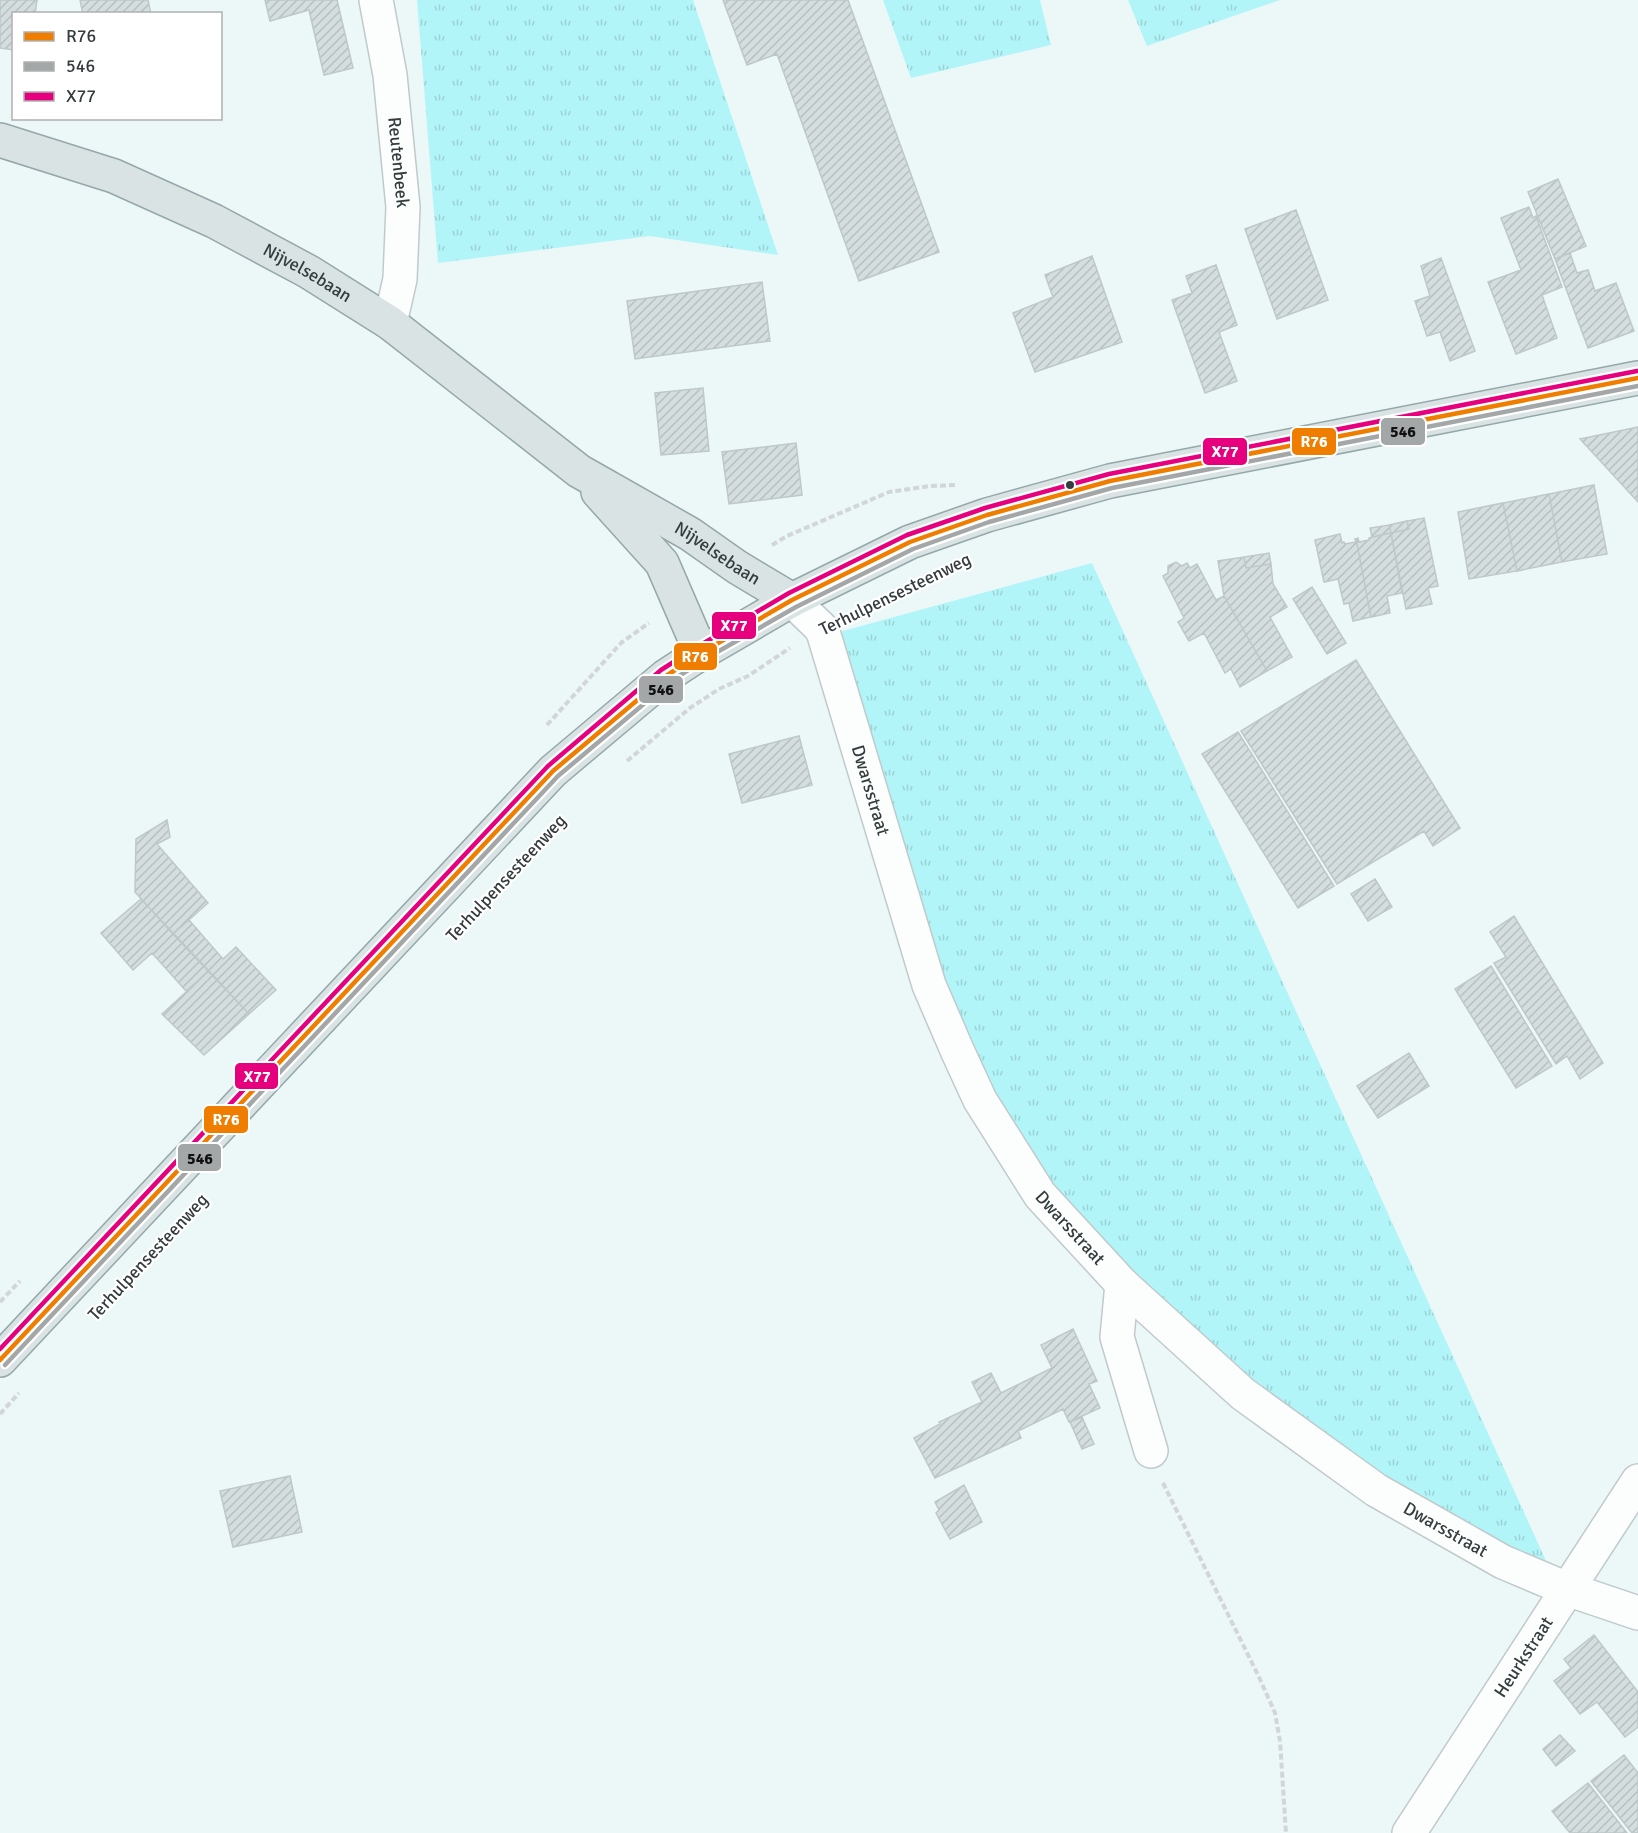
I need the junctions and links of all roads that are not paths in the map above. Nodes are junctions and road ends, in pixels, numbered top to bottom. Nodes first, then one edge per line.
1 (376, 0) edge
2 (0, 140) edge
3 (390, 323) junction
4 (1638, 378) edge
5 (579, 471) junction
6 (792, 600) junction
7 (701, 653) junction
8 (1122, 1284) junction
9 (0, 1360) edge
10 (1151, 1451) road end
11 (1638, 1481) edge
12 (1568, 1589) junction
13 (1638, 1613) edge
14 (1409, 1833) edge

1 - 3 street, Reutenbeek
2 - 3 main road, Nijvelsebaan
3 - 5 main road, Nijvelsebaan
4 - 6 main road, Terhulpensesteenweg
5 - 6 main road, Nijvelsebaan
5 - 7 main road, Nijvelsebaan
6 - 7 main road, Terhulpensesteenweg
6 - 8 street, Dwarsstraat
7 - 9 main road, Terhulpensesteenweg
8 - 10 street
8 - 12 street, Dwarsstraat
11 - 12 street, Heurkstraat
12 - 13 street, Dwarsstraat
12 - 14 street, Heurkstraat

